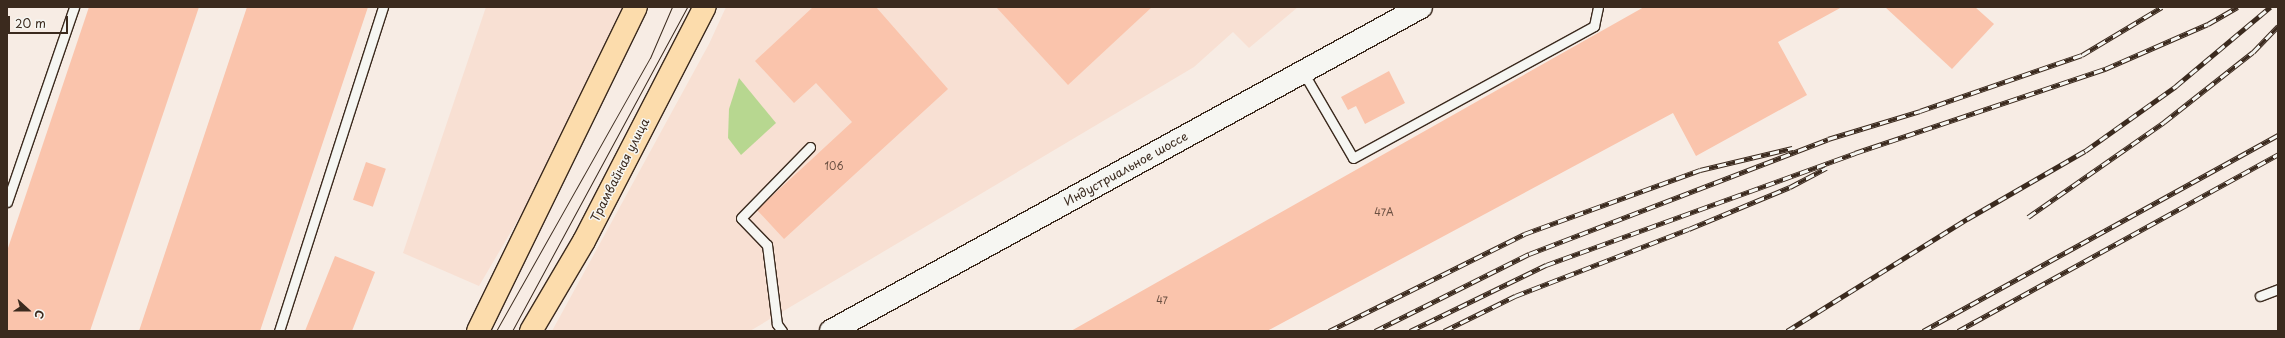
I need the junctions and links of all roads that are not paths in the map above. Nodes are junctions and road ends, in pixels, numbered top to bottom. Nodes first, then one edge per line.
1 (74, 7) edge
2 (383, 7) edge
3 (636, 7) edge
4 (705, 7) edge
5 (1421, 7) edge
6 (1598, 7) edge
7 (1302, 72) junction
8 (810, 147) dead end
9 (7, 202) edge
10 (2278, 289) edge
11 (2260, 296) dead end
12 (279, 331) edge
13 (478, 331) edge
14 (531, 331) edge
15 (782, 331) edge
16 (831, 331) edge

1 - 9 lane
2 - 12 lane
3 - 13 main road
4 - 14 main road, Трамвайная улица
5 - 7 street, Индустриальное шоссе
6 - 7 lane
7 - 16 street, Индустриальное шоссе
8 - 15 lane
10 - 11 lane

